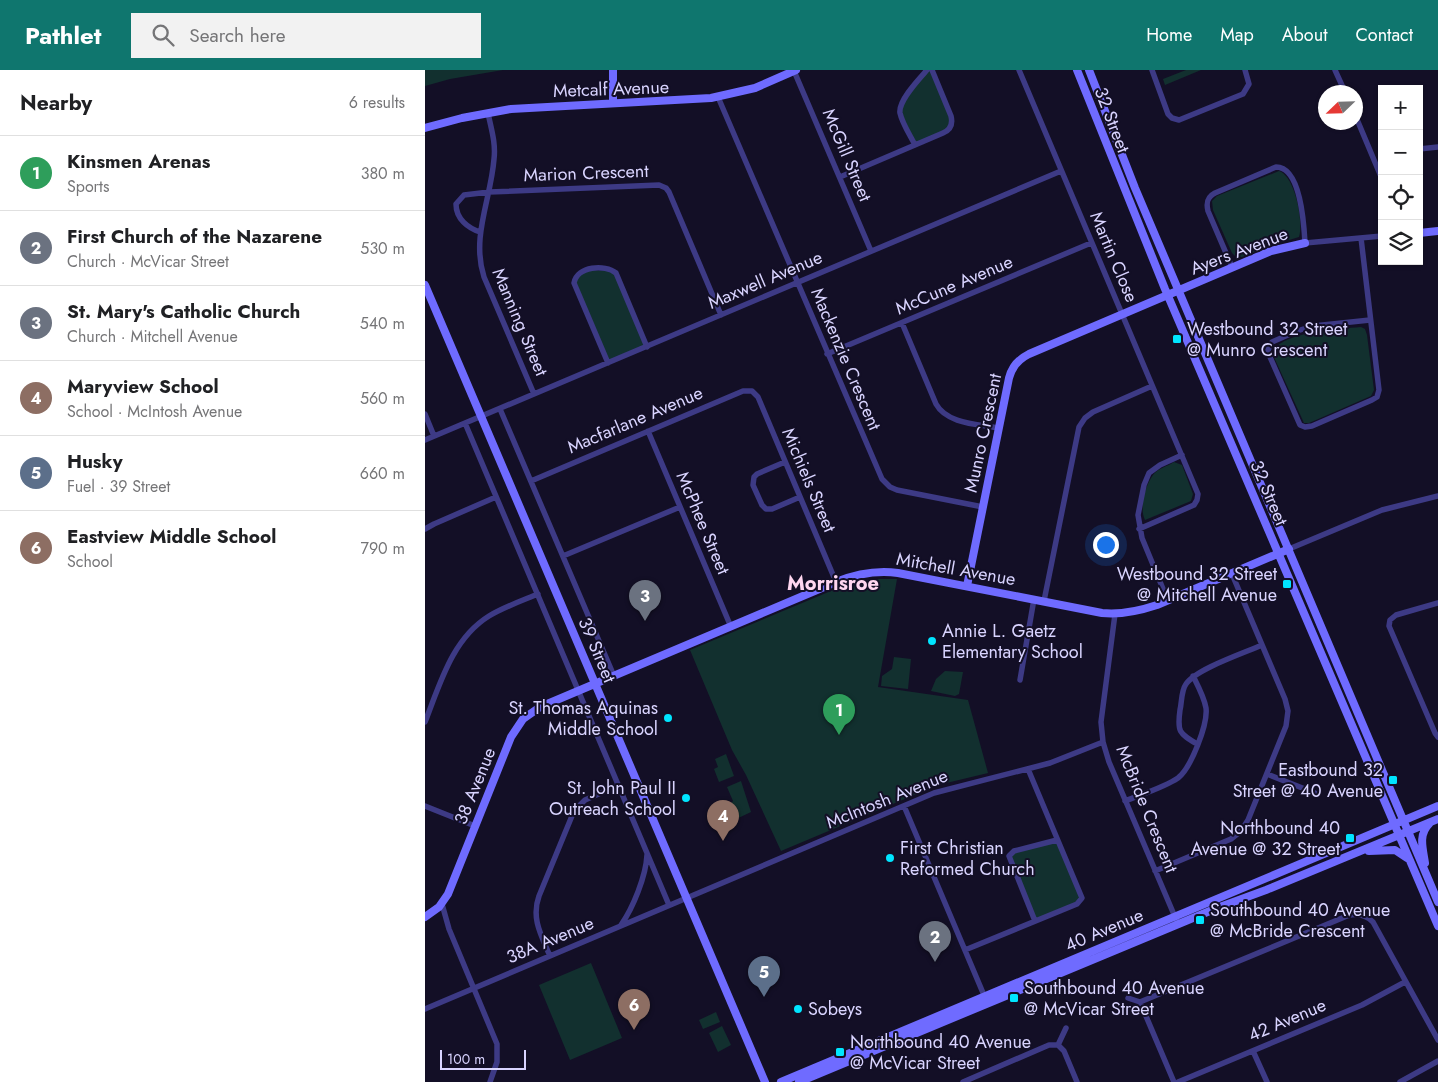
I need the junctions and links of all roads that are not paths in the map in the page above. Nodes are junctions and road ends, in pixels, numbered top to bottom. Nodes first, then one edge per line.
1 (613, 70) edge
2 (927, 70) edge
3 (932, 70) edge
4 (1019, 70) edge
5 (1077, 70) edge
6 (1089, 70) edge
7 (1152, 70) edge
8 (1245, 70) edge
9 (1335, 70) edge
10 (795, 71) edge
11 (1342, 85) edge
12 (718, 97) junction
13 (613, 104) junction
14 (488, 113) junction
15 (425, 128) edge
16 (1362, 130) edge
17 (915, 145) junction
18 (1438, 147) edge
19 (1423, 149) edge
20 (1378, 161) edge
21 (1061, 171) junction
22 (840, 177) junction
23 (489, 192) junction
24 (1438, 231) edge
25 (480, 232) junction
26 (1423, 232) edge
27 (1378, 236) edge
28 (1361, 238) junction
29 (1091, 243) junction
30 (1305, 243) junction
31 (871, 251) junction
32 (1232, 268) junction
33 (797, 283) junction
34 (425, 285) edge
35 (1179, 290) junction
36 (1167, 295) junction
37 (1122, 314) junction
38 (721, 315) junction
39 (1370, 320) junction
40 (902, 323) junction
41 (647, 346) junction
42 (827, 354) junction
43 (608, 363) junction
44 (1152, 386) junction
45 (752, 391) joint
46 (534, 394) junction
47 (500, 409) junction
48 (425, 414) edge
49 (481, 416) junction
50 (465, 423) junction
51 (999, 428) junction
52 (648, 431) junction
53 (434, 436) junction
54 (425, 440) edge
55 (1182, 456) junction
56 (785, 462) junction
57 (531, 481) junction
58 (1438, 496) edge
59 (800, 497) junction
60 (496, 498) junction
61 (680, 507) junction
62 (983, 507) junction
63 (425, 529) edge
64 (1139, 529) junction
65 (1289, 549) junction
66 (1278, 554) junction
67 (563, 556) junction
68 (1232, 574) junction
69 (836, 582) junction
70 (967, 586) junction
71 (538, 594) junction
72 (1034, 599) junction
73 (1044, 601) junction
74 (1168, 601) junction
75 (1438, 604) edge
76 (1115, 614) junction
77 (731, 627) junction
78 (1262, 645) junction
79 (613, 676) junction
80 (1193, 676) junction
81 (1020, 680) dead end
82 (595, 684) junction
83 (579, 691) junction
84 (425, 722) edge
85 (1438, 737) edge
86 (1103, 742) junction
87 (1197, 744) junction
88 (1028, 769) junction
89 (1267, 774) junction
90 (619, 785) junction
91 (1315, 793) dead end
92 (1125, 801) junction
93 (425, 806) edge
94 (903, 806) junction
95 (1438, 806) edge
96 (1404, 820) junction
97 (1435, 820) edge
98 (1394, 824) junction
99 (475, 826) junction
100 (1408, 831) junction
101 (1399, 835) junction
102 (1057, 840) junction
103 (647, 853) junction
104 (1355, 854) junction
105 (1410, 860) junction
106 (1155, 870) junction
107 (1428, 877) junction
108 (686, 898) junction
109 (1438, 902) edge
110 (442, 904) junction
111 (669, 905) junction
112 (425, 917) edge
113 (1177, 920) junction
114 (1035, 921) junction
115 (621, 926) junction
116 (1438, 926) edge
117 (965, 950) junction
118 (550, 956) junction
119 (1405, 982) junction
120 (474, 988) junction
121 (1128, 998) dead end
122 (986, 1000) junction
123 (1140, 1002) junction
124 (425, 1009) edge
125 (1066, 1028) dead end
126 (1438, 1040) edge
127 (1058, 1045) junction
128 (1253, 1051) junction
129 (1438, 1061) edge
130 (490, 1082) edge
131 (765, 1082) edge
132 (781, 1082) edge
133 (799, 1082) edge
134 (963, 1082) edge
135 (1077, 1082) edge
136 (1176, 1082) edge
137 (1267, 1082) edge
138 (1400, 1082) edge

1 - 13 main road
2 - 17 street
3 - 17 street
4 - 21 street, Martin Close
5 - 36 main road, 32 Street
6 - 35 main road, 32 Street
7 - 8 street
9 - 11 street
10 - 12 main road, Metcalf Avenue
10 - 22 street, McGill Street
12 - 13 main road, Metcalf Avenue
12 - 33 street, Mackenzie Crescent
13 - 14 main road, Metcalf Avenue
14 - 15 main road, Metcalf Avenue
14 - 23 street, Manning Street
16 - 20 street
17 - 22 street
18 - 19 street
21 - 29 street, Martin Close
21 - 31 street, Maxwell Avenue
22 - 31 street, McGill Street
23 - 25 street, Manning Street
23 - 25 street
23 - 38 street, Marion Crescent
24 - 26 main road
25 - 46 street, Manning Street
27 - 28 street, Ayers Avenue
28 - 30 street, Ayers Avenue
28 - 39 street
29 - 37 street, Martin Close
29 - 40 street, McCune Avenue
30 - 32 main road, Ayers Avenue
30 - 32 street
31 - 33 street, Maxwell Avenue
32 - 35 main road, Ayers Avenue
33 - 38 street, Maxwell Avenue
33 - 42 street, Mackenzie Crescent
34 - 49 main road, 39 Street
35 - 36 main road, Ayers Avenue
35 - 65 main road, 32 Street
36 - 37 main road, Munro Crescent
36 - 66 main road, 32 Street
37 - 44 street, Martin Close
37 - 51 main road, Munro Crescent
38 - 41 street, Maxwell Avenue
39 - 39 street
40 - 42 street, McCune Avenue
40 - 51 street
41 - 43 street, Maxwell Avenue
41 - 43 street
42 - 62 street, Mackenzie Crescent
43 - 46 street, Maxwell Avenue
44 - 55 street, Martin Close
44 - 73 street
45 - 52 street, Macfarlane Avenue
45 - 56 street, Michiels Street
46 - 47 street, Maxwell Avenue
47 - 49 street, Maxwell Avenue
47 - 57 street, 39 Street
48 - 53 street
49 - 50 street, Maxwell Avenue
49 - 82 main road, 39 Street
50 - 53 street, Maxwell Avenue
50 - 60 street, 39 Street
51 - 62 main road, Munro Crescent
52 - 57 street, Macfarlane Avenue
52 - 61 street, McPhee Street
53 - 54 street, Maxwell Avenue
55 - 64 street
55 - 64 street, Martin Close
56 - 59 street, Michiels Street
56 - 59 street
57 - 67 street, 39 Street
58 - 65 street
59 - 69 street, Michiels Street
60 - 63 street
60 - 71 street, 39 Street
61 - 67 street
61 - 77 street, McPhee Street
62 - 70 main road, Munro Crescent
64 - 74 street
65 - 66 main road, Mitchell Avenue
65 - 96 main road, 32 Street
66 - 68 main road, Mitchell Avenue
66 - 98 main road, 32 Street
67 - 79 street, 39 Street
68 - 74 main road, Mitchell Avenue
68 - 78 street
69 - 70 main road, Mitchell Avenue
69 - 77 main road, Mitchell Avenue
70 - 72 main road, Mitchell Avenue
71 - 83 street, 39 Street
71 - 84 street
72 - 73 main road, Mitchell Avenue
72 - 81 street
73 - 76 main road, Mitchell Avenue
74 - 76 main road, Mitchell Avenue
75 - 85 street
76 - 86 street, McBride Crescent
77 - 79 main road, Mitchell Avenue
78 - 80 street
78 - 89 street
79 - 82 main road, Mitchell Avenue
80 - 87 street
80 - 87 street
82 - 83 main road, Mitchell Avenue
82 - 108 main road, 39 Street
83 - 90 street, 39 Street
83 - 99 main road, 38 Avenue
86 - 88 street, McIntosh Avenue
86 - 92 street, McBride Crescent
87 - 92 street
88 - 94 street, McIntosh Avenue
88 - 102 street
89 - 91 street
89 - 106 street
90 - 103 street, 39 Street
90 - 118 street
92 - 106 street, McBride Crescent
93 - 99 street
94 - 108 street, McIntosh Avenue
94 - 117 street
95 - 96 main road, 40 Avenue
96 - 98 main road, 40 Avenue
96 - 100 main road, 32 Street
97 - 100 main road, 40 Avenue
97 - 107 main road
98 - 101 main road, 32 Street
98 - 113 main road, 40 Avenue
99 - 110 main road, 38 Avenue
100 - 101 main road, 40 Avenue
100 - 107 main road, 32 Street
101 - 104 main road, 40 Avenue
101 - 105 main road, 32 Street
102 - 114 street
102 - 114 street
103 - 111 street, 39 Street
103 - 115 street
104 - 105 main road
104 - 113 main road, 40 Avenue
105 - 116 main road, 32 Street
106 - 113 street, McBride Crescent
107 - 109 main road, 32 Street
108 - 111 street, 38A Avenue
108 - 131 main road, 39 Street
110 - 112 main road, 38 Avenue
110 - 120 street
111 - 115 street, 38A Avenue
113 - 122 main road, 40 Avenue
114 - 117 street
115 - 118 street, 38A Avenue
117 - 122 street
118 - 120 street, 38A Avenue
119 - 123 street
119 - 126 street
119 - 128 street, 42 Avenue
120 - 124 street, 38A Avenue
120 - 130 street
121 - 123 street
122 - 132 main road, 40 Avenue
122 - 133 main road, 40 Avenue
123 - 136 street
125 - 127 street
127 - 134 street
127 - 135 street
128 - 136 street, 42 Avenue
128 - 137 street
129 - 138 street

